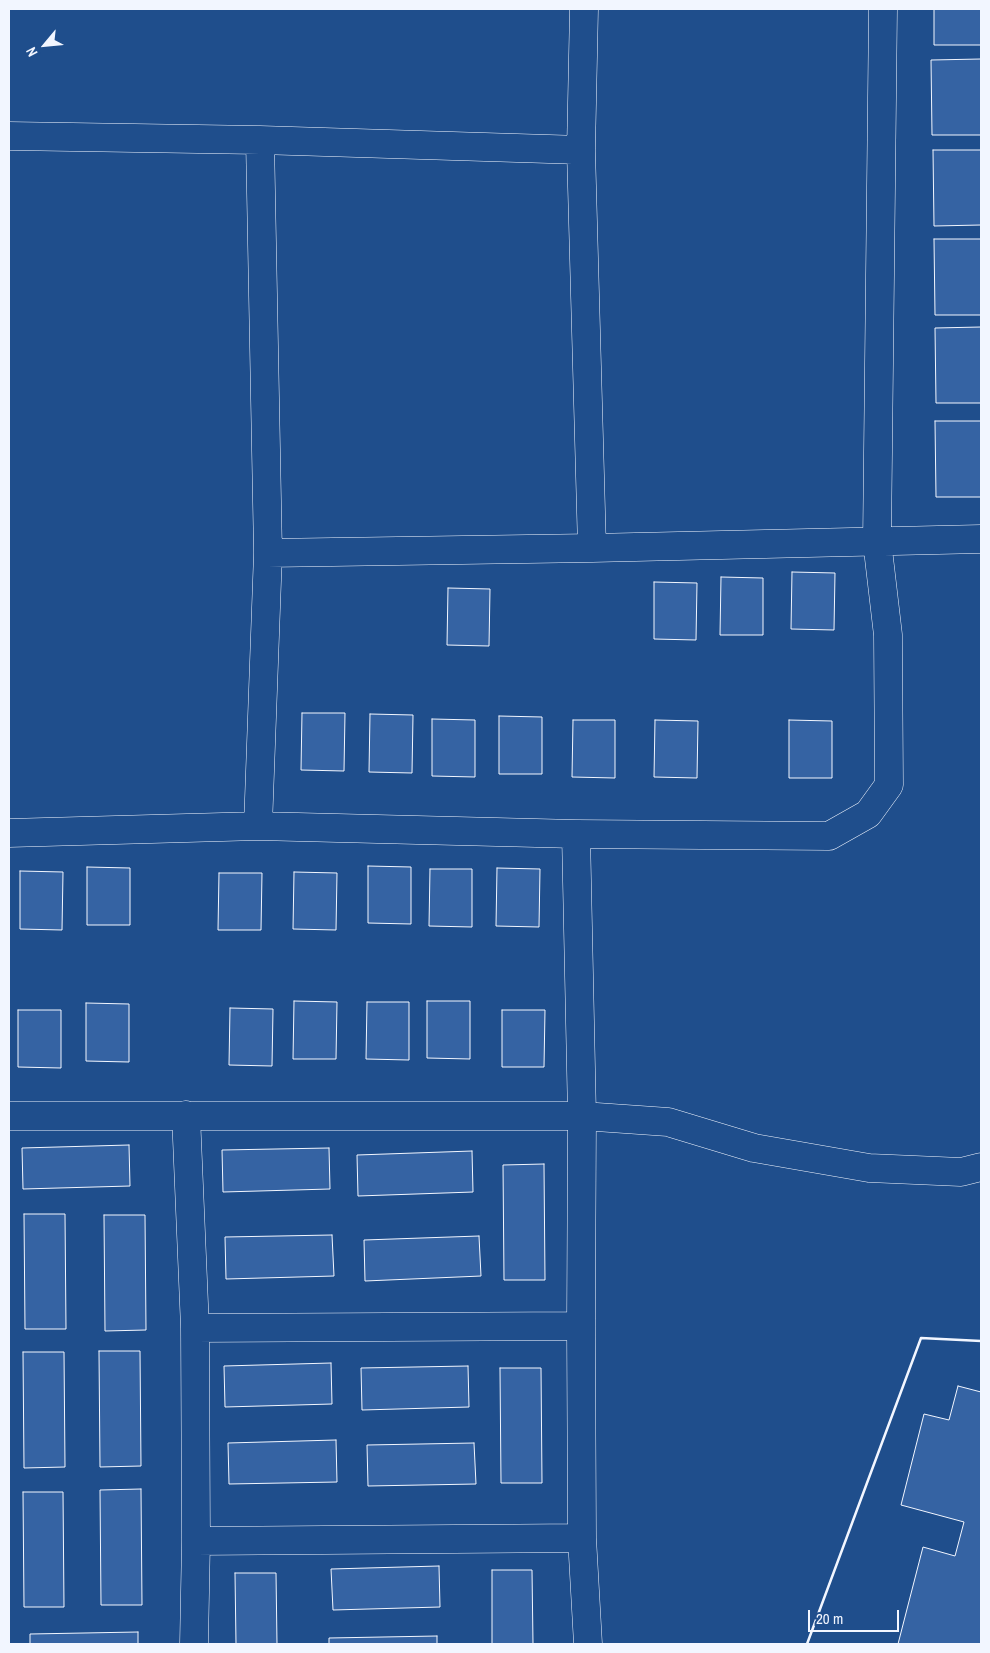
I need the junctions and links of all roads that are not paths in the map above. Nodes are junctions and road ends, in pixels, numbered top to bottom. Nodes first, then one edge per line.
1 (584, 9) edge
2 (883, 9) edge
3 (9, 136) edge
4 (260, 140) junction
5 (581, 150) junction
6 (981, 539) edge
7 (877, 541) junction
8 (592, 548) junction
9 (268, 553) junction
10 (258, 826) junction
11 (9, 833) edge
12 (576, 834) junction
13 (186, 1115) junction
14 (9, 1116) edge
15 (582, 1116) junction
16 (981, 1167) edge
17 (580, 1326) junction
18 (195, 1328) junction
19 (582, 1538) junction
20 (196, 1541) junction
21 (194, 1644) edge
22 (588, 1644) edge

1 - 5 street
2 - 7 street
3 - 4 street
4 - 5 street
4 - 9 street
5 - 8 street
6 - 7 street
7 - 8 street
7 - 12 street
8 - 9 street
9 - 10 street
10 - 11 street
10 - 12 street
12 - 15 street
13 - 14 street
13 - 15 street
13 - 18 street
15 - 16 street
15 - 17 street
17 - 18 street
17 - 19 street
18 - 20 street
19 - 20 street
19 - 22 street
20 - 21 street

